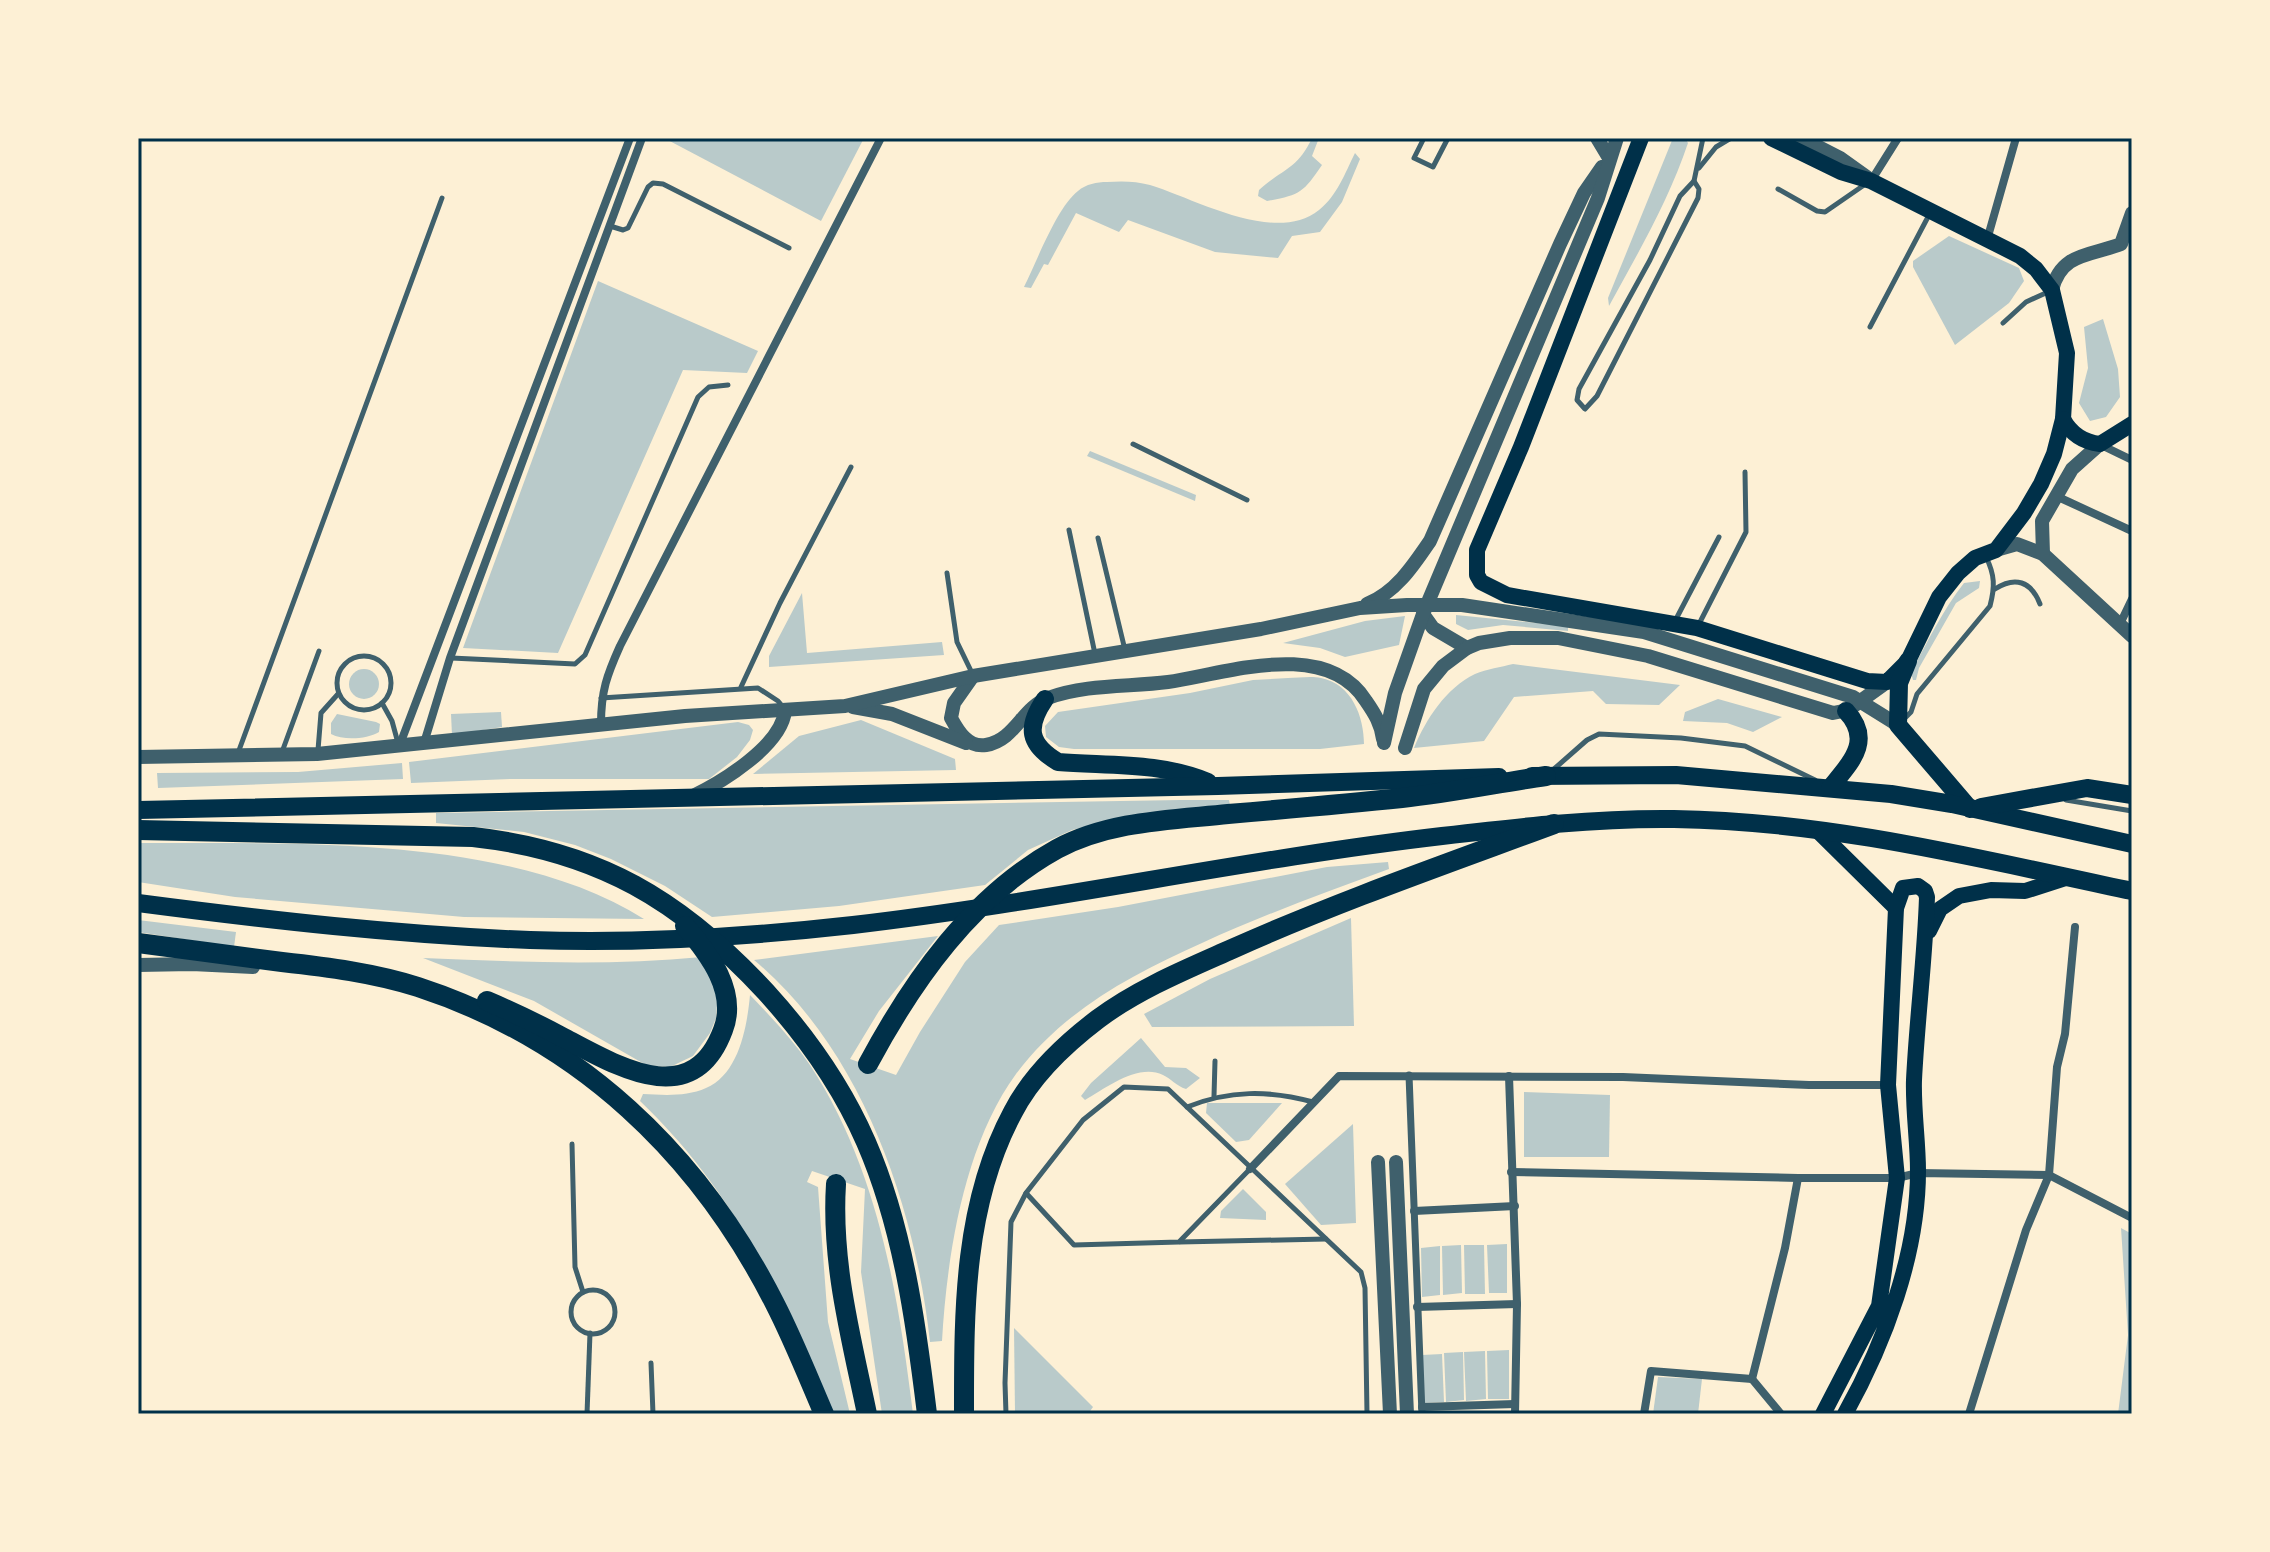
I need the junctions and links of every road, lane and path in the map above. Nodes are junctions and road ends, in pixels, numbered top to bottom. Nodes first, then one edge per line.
1 (630, 138) edge
2 (642, 138) edge
3 (881, 138) edge
4 (1424, 138) edge
5 (1597, 138) edge
6 (1609, 138) edge
7 (1617, 138) edge
8 (1641, 138) edge
9 (1703, 138) edge
10 (1731, 138) edge
11 (1771, 138) edge
12 (1801, 138) edge
13 (1898, 138) edge
14 (2016, 138) edge
15 (1446, 139) edge
16 (1609, 158) junction
17 (1699, 168) junction
18 (1694, 181) junction
19 (1871, 181) junction
20 (1778, 189) dead end
21 (442, 198) dead end
22 (1930, 212) junction
23 (2132, 213) edge
24 (610, 226) junction
25 (1987, 240) junction
26 (789, 248) dead end
27 (2052, 290) junction
28 (2003, 323) dead end
29 (1870, 327) dead end
30 (728, 385) dead end
31 (2063, 419) junction
32 (2132, 424) edge
33 (1133, 444) dead end
34 (2100, 444) junction
35 (2132, 460) edge
36 (851, 467) dead end
37 (1745, 472) dead end
38 (2056, 496) junction
39 (1247, 500) dead end
40 (1069, 530) dead end
41 (2132, 531) edge
42 (1719, 537) dead end
43 (1098, 538) dead end
44 (1990, 552) junction
45 (2043, 554) junction
46 (947, 573) dead end
47 (1994, 589) junction
48 (2132, 599) edge
49 (2040, 604) dead end
50 (1360, 608) junction
51 (1423, 614) junction
52 (1674, 623) junction
53 (2120, 624) junction
54 (1697, 628) junction
55 (2132, 636) edge
56 (1467, 648) junction
57 (319, 651) dead end
58 (1125, 651) junction
59 (1095, 656) junction
60 (450, 658) junction
61 (1908, 661) junction
62 (973, 676) junction
63 (1887, 682) junction
64 (741, 687) junction
65 (338, 694) junction
66 (601, 698) junction
67 (1045, 699) junction
68 (382, 703) junction
69 (845, 706) junction
70 (1853, 706) junction
71 (785, 711) junction
72 (601, 724) junction
73 (1898, 725) junction
74 (972, 743) junction
75 (424, 744) junction
76 (399, 747) junction
77 (1405, 748) dead end
78 (317, 754) junction
79 (237, 755) junction
80 (282, 755) junction
81 (138, 757) edge
82 (1546, 776) junction
83 (1218, 786) junction
84 (1830, 788) junction
85 (2132, 795) edge
86 (693, 796) junction
87 (2047, 796) junction
88 (1970, 809) junction
89 (138, 810) edge
90 (2132, 811) edge
91 (1554, 824) junction
92 (138, 830) edge
93 (1817, 830) junction
94 (2132, 844) edge
95 (2069, 877) junction
96 (2132, 891) edge
97 (664, 902) junction
98 (138, 903) edge
99 (1896, 908) junction
100 (2075, 927) dead end
101 (1927, 937) junction
102 (138, 943) edge
103 (138, 965) edge
104 (370, 975) junction
105 (417, 987) junction
106 (1215, 1061) dead end
107 (868, 1064) dead end
108 (1409, 1075) junction
109 (1509, 1076) junction
110 (1914, 1084) junction
111 (1888, 1085) junction
112 (1214, 1096) junction
113 (1314, 1102) junction
114 (1187, 1107) junction
115 (572, 1144) dead end
116 (1378, 1162) dead end
117 (1396, 1162) dead end
118 (1250, 1169) junction
119 (1511, 1172) junction
120 (1918, 1173) junction
121 (2049, 1175) junction
122 (1798, 1178) junction
123 (1897, 1178) junction
124 (836, 1184) dead end
125 (1026, 1193) junction
126 (1515, 1206) junction
127 (1414, 1211) junction
128 (2132, 1218) edge
129 (1326, 1239) junction
130 (1179, 1242) junction
131 (583, 1292) junction
132 (1517, 1304) junction
133 (1417, 1307) junction
134 (590, 1333) junction
135 (651, 1363) dead end
136 (1752, 1379) junction
137 (1515, 1404) junction
138 (1422, 1410) edge
139 (587, 1414) edge
140 (653, 1414) edge
141 (824, 1414) edge
142 (867, 1414) edge
143 (927, 1414) edge
144 (964, 1414) edge
145 (1006, 1414) edge
146 (1367, 1414) edge
147 (1390, 1414) edge
148 (1407, 1414) edge
149 (1515, 1414) edge
150 (1644, 1414) edge
151 (1781, 1414) edge
152 (1823, 1414) edge
153 (1845, 1414) edge
154 (1969, 1414) edge

1 - 76 street
2 - 24 street
3 - 66 street
4 - 15 lane
5 - 16 street
6 - 16 street
7 - 16 street
8 - 52 main road
9 - 17 lane
10 - 17 lane
11 - 19 main road
12 - 19 street
13 - 19 street
14 - 25 street
16 - 50 street
16 - 51 street
17 - 18 lane
18 - 18 lane
19 - 20 lane
19 - 22 main road
21 - 79 lane
22 - 25 main road
22 - 29 lane
23 - 27 street
24 - 26 lane
24 - 60 street
25 - 27 main road
27 - 28 lane
27 - 31 main road
30 - 60 lane
31 - 34 main road
31 - 44 main road
32 - 34 main road
33 - 39 lane
34 - 35 street
34 - 38 street
36 - 64 lane
37 - 54 lane
38 - 41 street
38 - 45 street
40 - 59 lane
42 - 52 lane
43 - 58 lane
44 - 45 street
44 - 47 lane
44 - 61 main road
45 - 53 street
46 - 62 lane
47 - 49 lane
47 - 73 lane
48 - 53 street
50 - 58 street
50 - 70 street
51 - 56 street
51 - 67 street
52 - 54 main road
53 - 55 street
54 - 63 main road
56 - 70 street
56 - 77 street
57 - 80 lane
58 - 59 street
59 - 62 street
60 - 75 street
61 - 63 main road
61 - 73 main road
62 - 69 street
62 - 74 street
63 - 70 street
64 - 66 lane
64 - 71 lane
65 - 68 lane
65 - 68 lane
65 - 78 lane
66 - 72 street
67 - 74 street
67 - 83 main road
68 - 76 lane
69 - 71 street
69 - 74 street
70 - 73 street
70 - 84 main road
71 - 72 street
71 - 86 street
72 - 75 street
73 - 88 main road
75 - 76 street
76 - 78 street
78 - 80 street
79 - 80 street
79 - 81 street
82 - 83 main road
82 - 84 main road
82 - 84 lane
82 - 107 highway
83 - 86 main road
84 - 88 main road
85 - 87 main road
86 - 89 main road
87 - 88 main road
87 - 90 lane
88 - 94 main road
91 - 93 main road
91 - 98 main road
91 - 144 highway
92 - 97 highway
93 - 95 main road
93 - 99 main road
95 - 96 main road
95 - 101 main road
97 - 105 highway
97 - 143 highway
99 - 101 main road
99 - 111 main road
100 - 121 street
101 - 110 main road
102 - 104 highway
103 - 104 street
104 - 105 highway
105 - 141 highway
106 - 112 lane
108 - 109 street
108 - 113 street
108 - 127 street
109 - 111 street
109 - 119 street
110 - 111 main road
110 - 120 main road
111 - 123 main road
112 - 113 lane
112 - 114 lane
113 - 118 street
114 - 118 lane
114 - 125 lane
115 - 131 lane
116 - 147 street
117 - 148 street
118 - 129 lane
118 - 130 lane
119 - 122 street
119 - 126 street
120 - 121 street
120 - 123 street
120 - 153 main road
121 - 128 street
121 - 154 street
122 - 123 street
122 - 136 street
123 - 152 main road
124 - 142 highway
125 - 130 lane
125 - 145 lane
126 - 127 street
126 - 132 street
127 - 133 street
129 - 130 lane
129 - 146 lane
131 - 134 lane
131 - 134 lane
132 - 133 street
132 - 137 street
133 - 138 street
134 - 139 lane
135 - 140 lane
136 - 150 street
136 - 151 street
137 - 138 street
137 - 149 street

